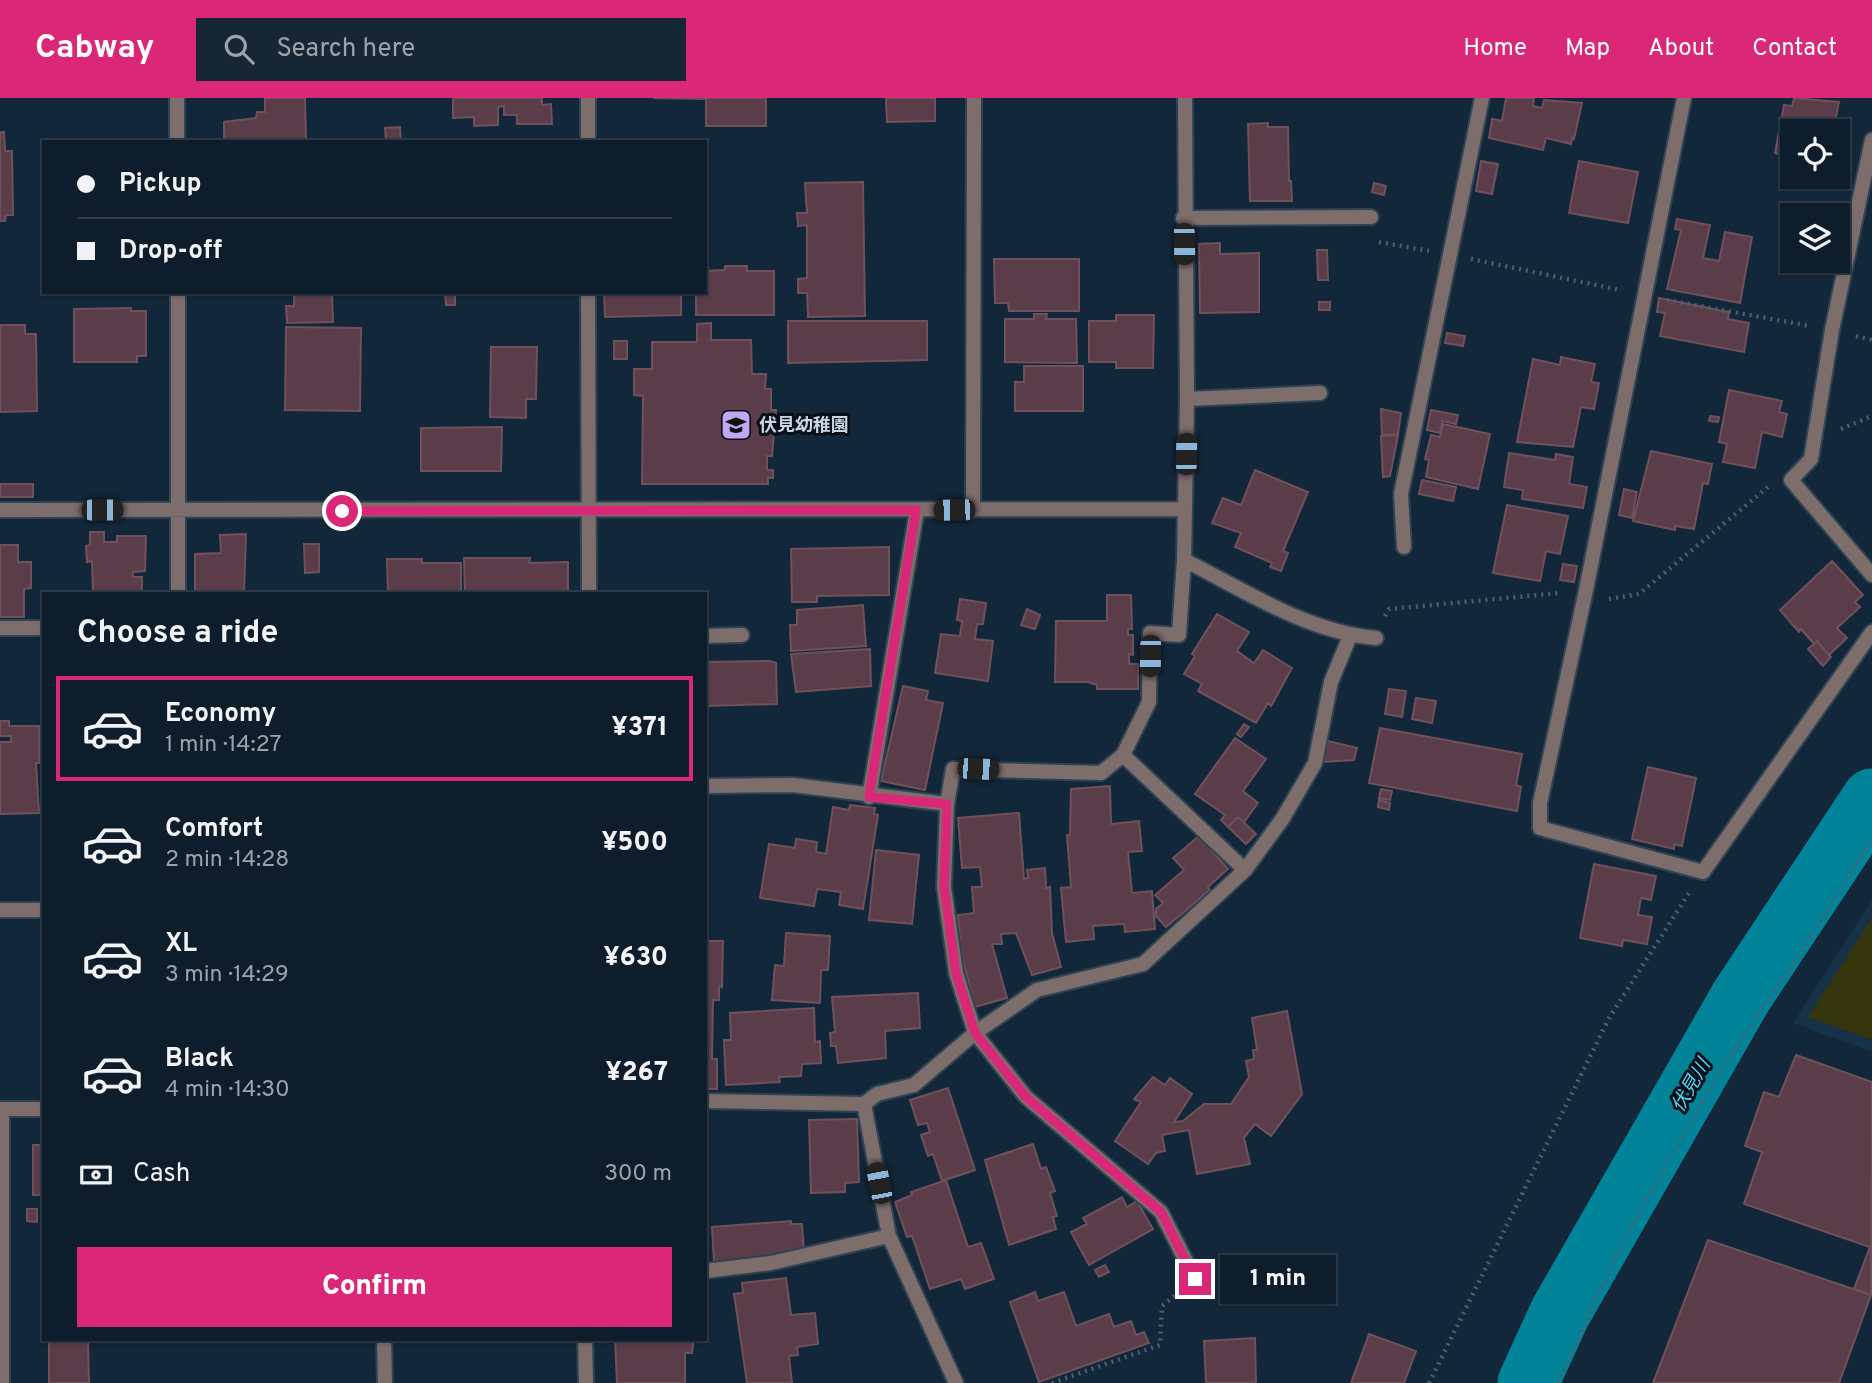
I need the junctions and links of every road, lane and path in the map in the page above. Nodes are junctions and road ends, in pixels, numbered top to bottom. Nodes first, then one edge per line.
1 (177, 98) edge
2 (588, 98) edge
3 (974, 98) edge
4 (1185, 98) edge
5 (1482, 98) edge
6 (1684, 98) edge
7 (177, 140) edge
8 (588, 140) edge
9 (1872, 140) edge
10 (1371, 217) joint
11 (1184, 218) junction
12 (1450, 255) junction
13 (178, 294) edge
14 (587, 294) edge
15 (1646, 296) junction
16 (1832, 330) junction
17 (1872, 340) edge
18 (1320, 393) dead end
19 (1187, 399) junction
20 (1872, 416) edge
21 (1834, 437) dead end
22 (1791, 480) junction
23 (1185, 509) junction
24 (0, 510) edge
25 (178, 510) junction
26 (916, 510) junction
27 (973, 510) junction
28 (587, 512) junction
29 (1404, 547) dead end
30 (1184, 560) junction
31 (1872, 575) edge
32 (1586, 590) junction
33 (178, 592) edge
34 (589, 592) edge
35 (0, 628) edge
36 (42, 628) edge
37 (1872, 632) edge
38 (742, 635) dead end
39 (707, 636) edge
40 (1350, 636) junction
41 (1376, 638) joint
42 (1123, 755) junction
43 (707, 786) edge
44 (869, 797) junction
45 (947, 804) junction
46 (1872, 838) edge
47 (1245, 870) junction
48 (1703, 872) junction
49 (0, 910) edge
50 (42, 910) edge
51 (975, 1033) junction
52 (707, 1101) edge
53 (864, 1104) junction
54 (1, 1109) edge
55 (42, 1109) edge
56 (889, 1236) junction
57 (707, 1271) edge
58 (1195, 1279) joint
59 (384, 1341) edge
60 (585, 1341) edge
61 (952, 1381) edge
62 (2, 1383) edge
63 (385, 1383) edge
64 (586, 1383) edge
65 (1052, 1383) edge
66 (1429, 1383) edge
67 (1558, 1383) edge

1 - 7 street
2 - 8 street
3 - 27 street
4 - 11 street
5 - 12 street
6 - 15 street
9 - 16 street
10 - 11 street
10 - 12 path
11 - 19 street
12 - 15 path
12 - 29 street
13 - 25 street
14 - 28 street
15 - 16 path
15 - 32 street
16 - 17 path
16 - 22 street
18 - 19 street
19 - 23 street
20 - 21 path
22 - 31 street
22 - 32 path
23 - 27 street
23 - 30 street
24 - 25 street
25 - 28 street
25 - 33 street
26 - 27 street
26 - 28 street
26 - 44 street
28 - 34 street
30 - 40 street
30 - 42 street
32 - 41 path
32 - 48 street
35 - 36 street
37 - 48 street
38 - 39 street
40 - 41 street
40 - 47 street
42 - 45 street
42 - 47 street
43 - 44 street
44 - 45 street
45 - 51 street
46 - 67 path
47 - 51 street
48 - 66 path
49 - 50 street
51 - 53 street
51 - 58 street
52 - 53 street
53 - 56 street
54 - 55 street
54 - 62 street
56 - 57 street
56 - 61 street
58 - 65 path
59 - 63 street
60 - 64 street

